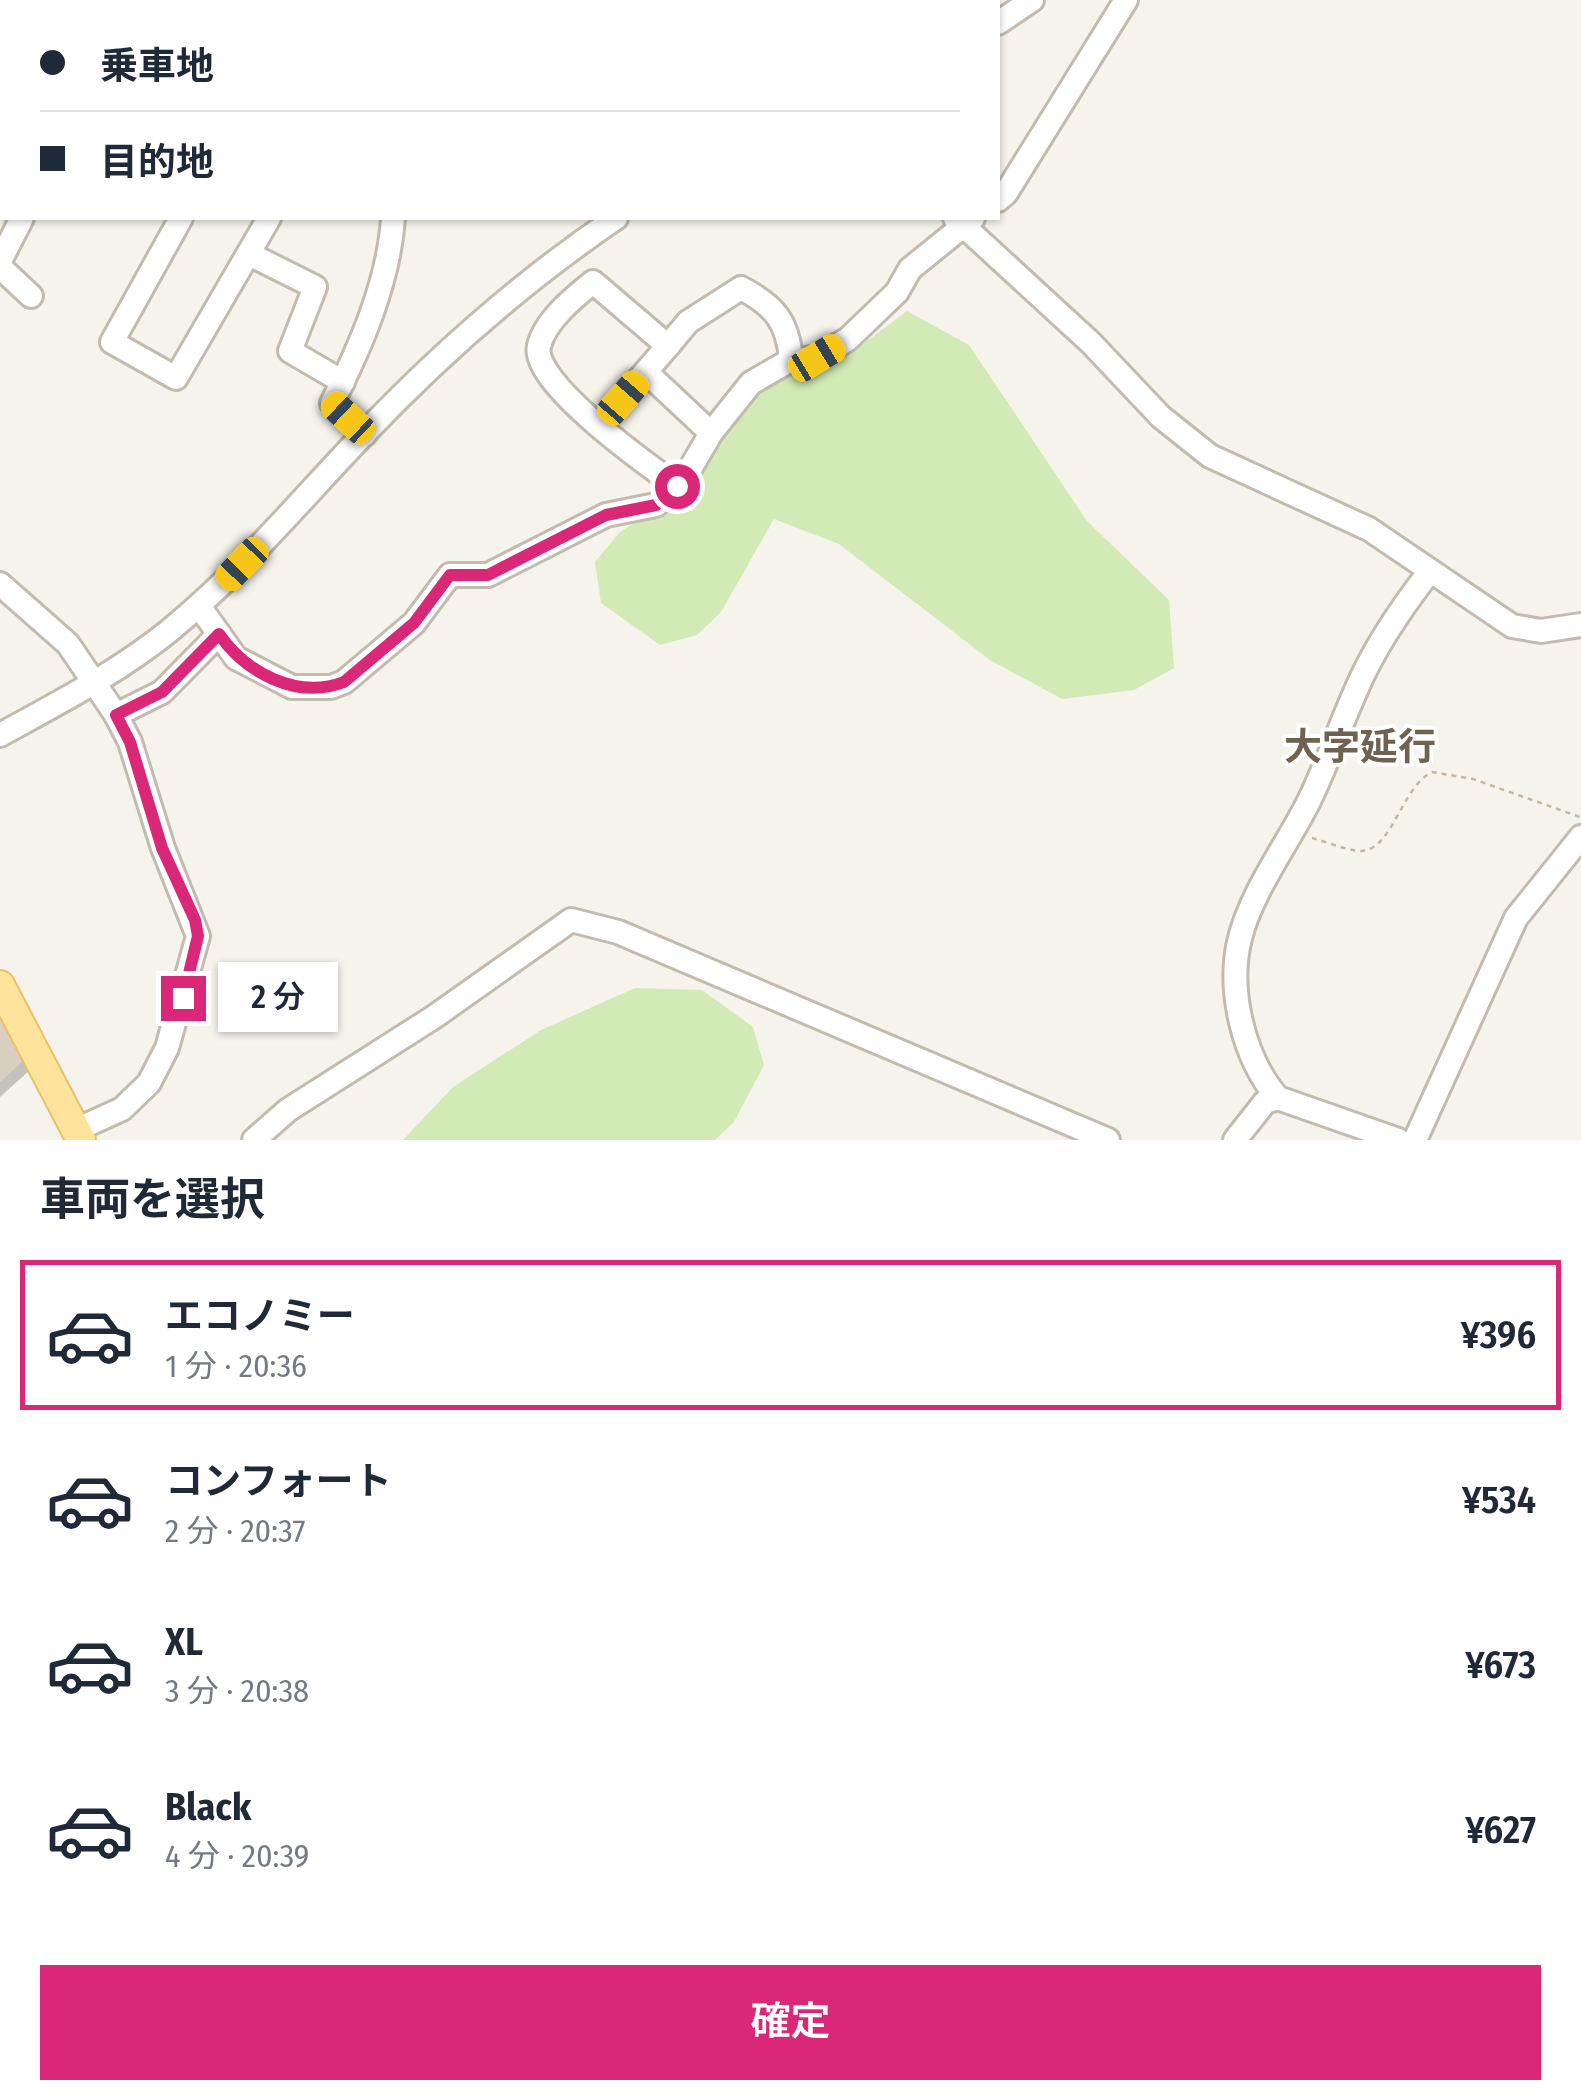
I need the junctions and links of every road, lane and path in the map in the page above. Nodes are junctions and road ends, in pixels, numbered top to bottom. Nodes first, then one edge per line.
1 (1032, 0) edge
2 (1126, 0) edge
3 (1000, 22) edge
4 (1000, 198) edge
5 (21, 220) edge
6 (180, 220) edge
7 (268, 220) edge
8 (393, 220) edge
9 (613, 220) edge
10 (963, 220) edge
11 (249, 254) junction
12 (0, 264) edge
13 (32, 296) dead end
14 (668, 346) junction
15 (790, 360) junction
16 (646, 372) junction
17 (342, 382) junction
18 (601, 424) junction
19 (711, 433) junction
20 (364, 434) junction
21 (677, 486) junction
22 (1430, 571) junction
23 (0, 584) edge
24 (199, 606) junction
25 (1581, 624) edge
26 (219, 634) junction
27 (96, 682) junction
28 (116, 715) junction
29 (0, 734) edge
30 (1581, 818) edge
31 (1293, 832) junction
32 (1581, 837) edge
33 (0, 985) edge
34 (1278, 1098) junction
35 (78, 1135) edge
36 (254, 1140) edge
37 (1108, 1140) edge
38 (1235, 1140) edge
39 (1398, 1140) edge
40 (1415, 1140) edge

1 - 3 street
2 - 4 street
5 - 12 street
6 - 11 street
7 - 11 street
8 - 17 street
9 - 20 street
10 - 15 street
10 - 22 street
11 - 17 street
12 - 13 street
14 - 15 street
14 - 16 street
14 - 18 street
15 - 19 street
16 - 18 street
16 - 19 street
17 - 20 street
18 - 21 street
19 - 21 street
20 - 24 street
21 - 26 street
22 - 25 street
22 - 31 street
23 - 27 street
24 - 26 street
24 - 27 street
26 - 28 street
27 - 28 street
27 - 29 street
28 - 35 street
30 - 31 path
31 - 34 street
32 - 40 street
33 - 35 main road
34 - 38 street
34 - 39 street
36 - 37 street

